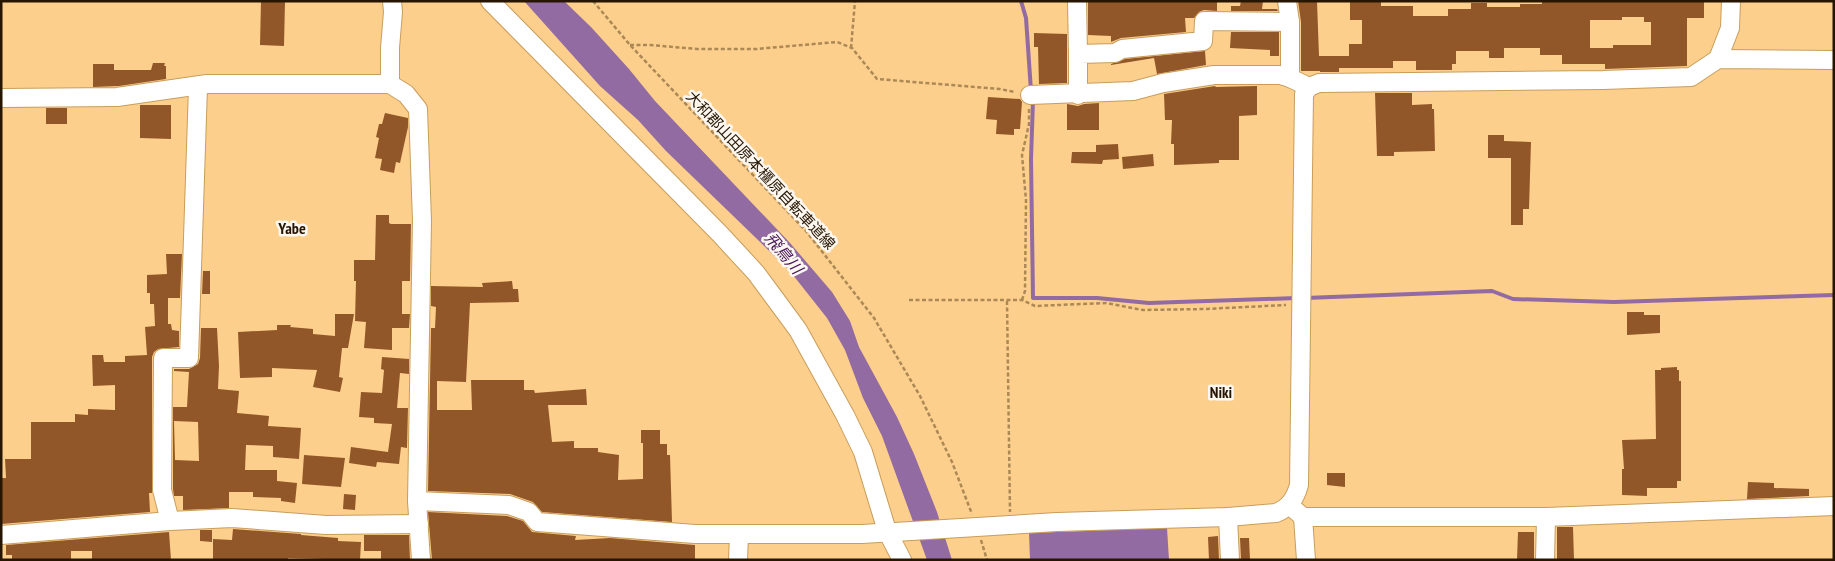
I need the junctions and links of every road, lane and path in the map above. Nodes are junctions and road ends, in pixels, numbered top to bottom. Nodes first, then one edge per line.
1 (392, 1) edge
2 (490, 1) edge
3 (593, 1) edge
4 (855, 1) edge
5 (1077, 1) edge
6 (1287, 1) edge
7 (1730, 1) edge
8 (1290, 22) junction
9 (630, 45) junction
10 (851, 48) junction
11 (1078, 54) junction
12 (1718, 60) junction
13 (1834, 60) edge
14 (1290, 78) junction
15 (390, 84) junction
16 (198, 87) junction
17 (1307, 91) junction
18 (1078, 94) junction
19 (1030, 95) junction
20 (1, 98) edge
21 (909, 300) dead end
22 (1022, 300) junction
23 (1007, 301) junction
24 (1301, 305) junction
25 (417, 501) junction
26 (1289, 505) junction
27 (1834, 506) edge
28 (1303, 516) junction
29 (1546, 516) junction
30 (1228, 517) junction
31 (170, 521) junction
32 (419, 524) junction
33 (1010, 524) junction
34 (970, 526) junction
35 (890, 531) junction
36 (1, 535) edge
37 (739, 535) junction
38 (421, 560) edge
39 (738, 560) edge
40 (902, 560) edge
41 (1230, 560) edge
42 (1306, 560) edge
43 (1545, 560) edge

1 - 15 street
2 - 35 street
3 - 9 path, 大和郡山田原本橿原自転車道線
4 - 10 path
5 - 11 street
6 - 8 street
7 - 12 street
8 - 11 street
8 - 14 street
9 - 10 path
9 - 34 path, 大和郡山田原本橿原自転車道線
10 - 19 path
11 - 18 street
12 - 13 street
12 - 17 street
14 - 17 street
14 - 18 street
15 - 16 street
15 - 25 street
16 - 20 street
16 - 31 street
17 - 24 street
18 - 19 street
19 - 22 path
21 - 23 path
22 - 23 path
22 - 24 path
23 - 33 path
24 - 26 street
25 - 32 street
25 - 37 street
26 - 28 street
26 - 30 street
27 - 29 street
28 - 29 street
28 - 42 street
29 - 43 street
30 - 33 street
30 - 41 street
31 - 32 street
31 - 36 street
32 - 38 street
33 - 34 street
34 - 35 street
35 - 37 street
35 - 40 street
37 - 39 street

